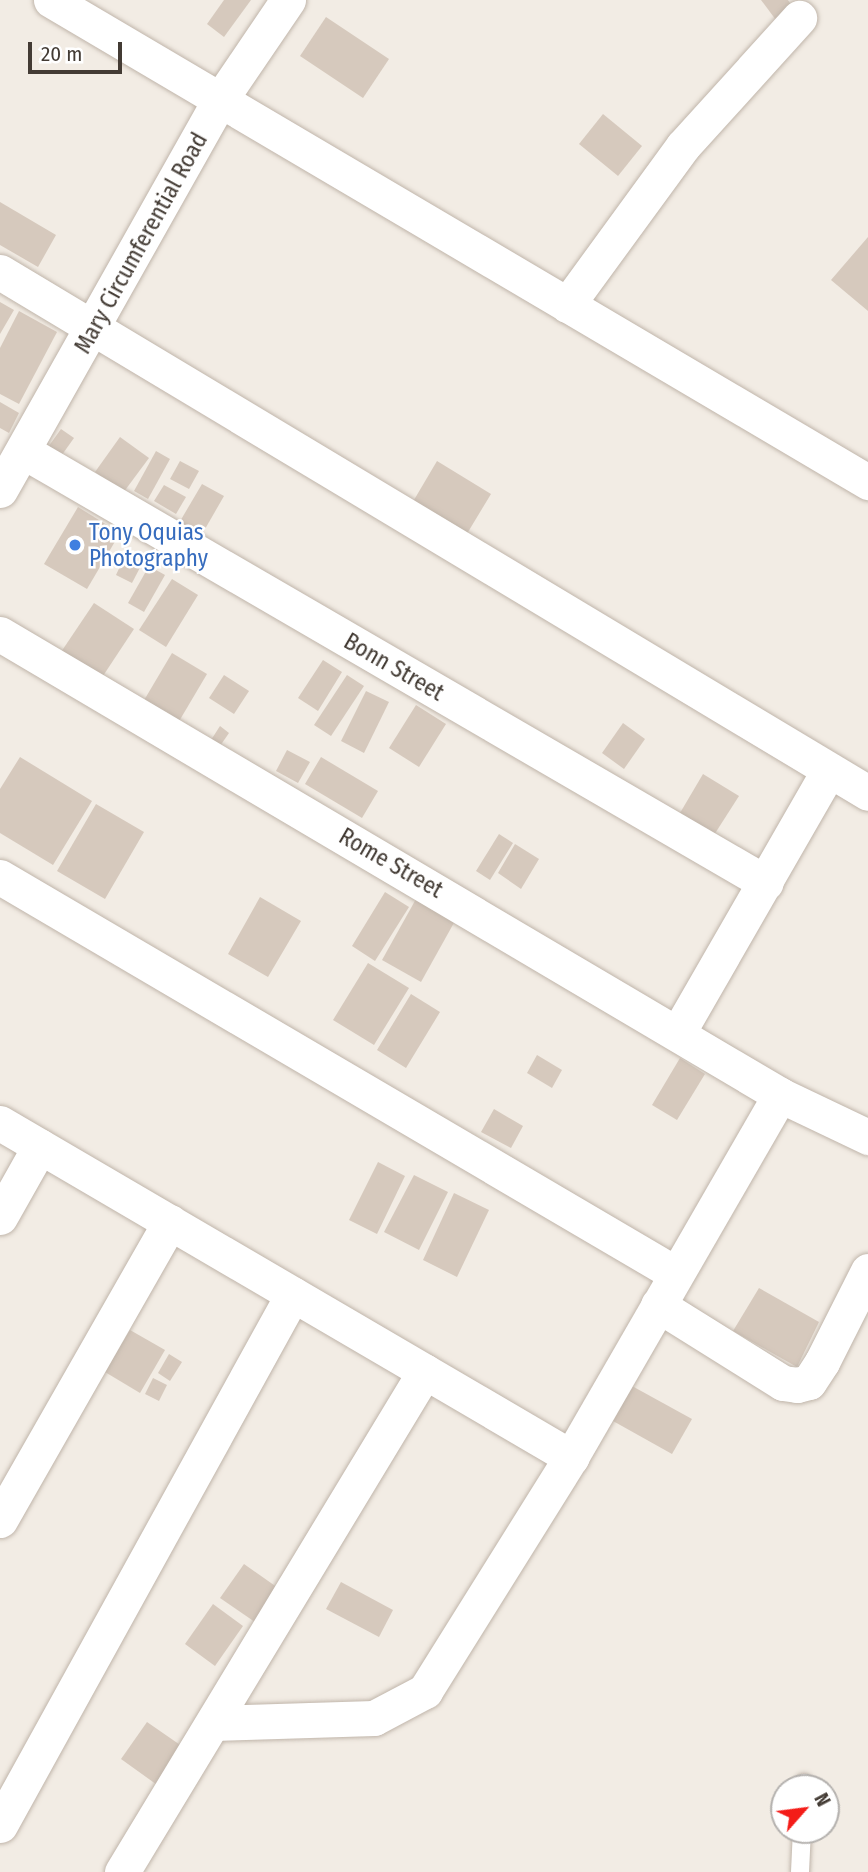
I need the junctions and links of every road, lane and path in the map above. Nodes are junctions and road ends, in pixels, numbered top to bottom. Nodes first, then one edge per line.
1 (51, 0) edge
2 (288, 0) edge
3 (799, 18) dead end
4 (220, 100) junction
5 (0, 272) edge
6 (567, 305) junction
7 (96, 327) junction
8 (23, 452) junction
9 (868, 482) edge
10 (0, 490) edge
11 (0, 634) edge
12 (829, 770) junction
13 (868, 793) edge
14 (0, 877) edge
15 (766, 883) junction
16 (680, 1031) junction
17 (780, 1095) junction
18 (0, 1123) edge
19 (868, 1137) edge
20 (40, 1146) junction
21 (0, 1217) edge
22 (170, 1222) junction
23 (868, 1271) edge
24 (676, 1274) junction
25 (293, 1294) junction
26 (658, 1305) junction
27 (425, 1371) junction
28 (571, 1457) junction
29 (0, 1520) edge
30 (213, 1723) junction
31 (0, 1825) edge
32 (801, 1844) edge
33 (122, 1872) edge
34 (800, 1872) edge

1 - 4 street
2 - 4 street, Mary Circumferential Road
3 - 6 street
4 - 6 street
4 - 7 street, Mary Circumferential Road
5 - 7 street
6 - 9 street
7 - 8 street, Mary Circumferential Road
7 - 12 street
8 - 10 street, Mary Circumferential Road
8 - 15 street, Bonn Street
11 - 16 street, Rome Street
12 - 13 street
12 - 15 street
14 - 24 street
15 - 16 street
16 - 17 street, Rome Street
17 - 19 street, Rome Street
17 - 24 street
18 - 20 street
20 - 21 street
20 - 22 street
22 - 25 street
22 - 29 street
23 - 26 street
24 - 26 street
25 - 27 street
25 - 31 street
26 - 28 street
27 - 28 street
27 - 30 street
28 - 30 street
30 - 33 street
32 - 34 lane

